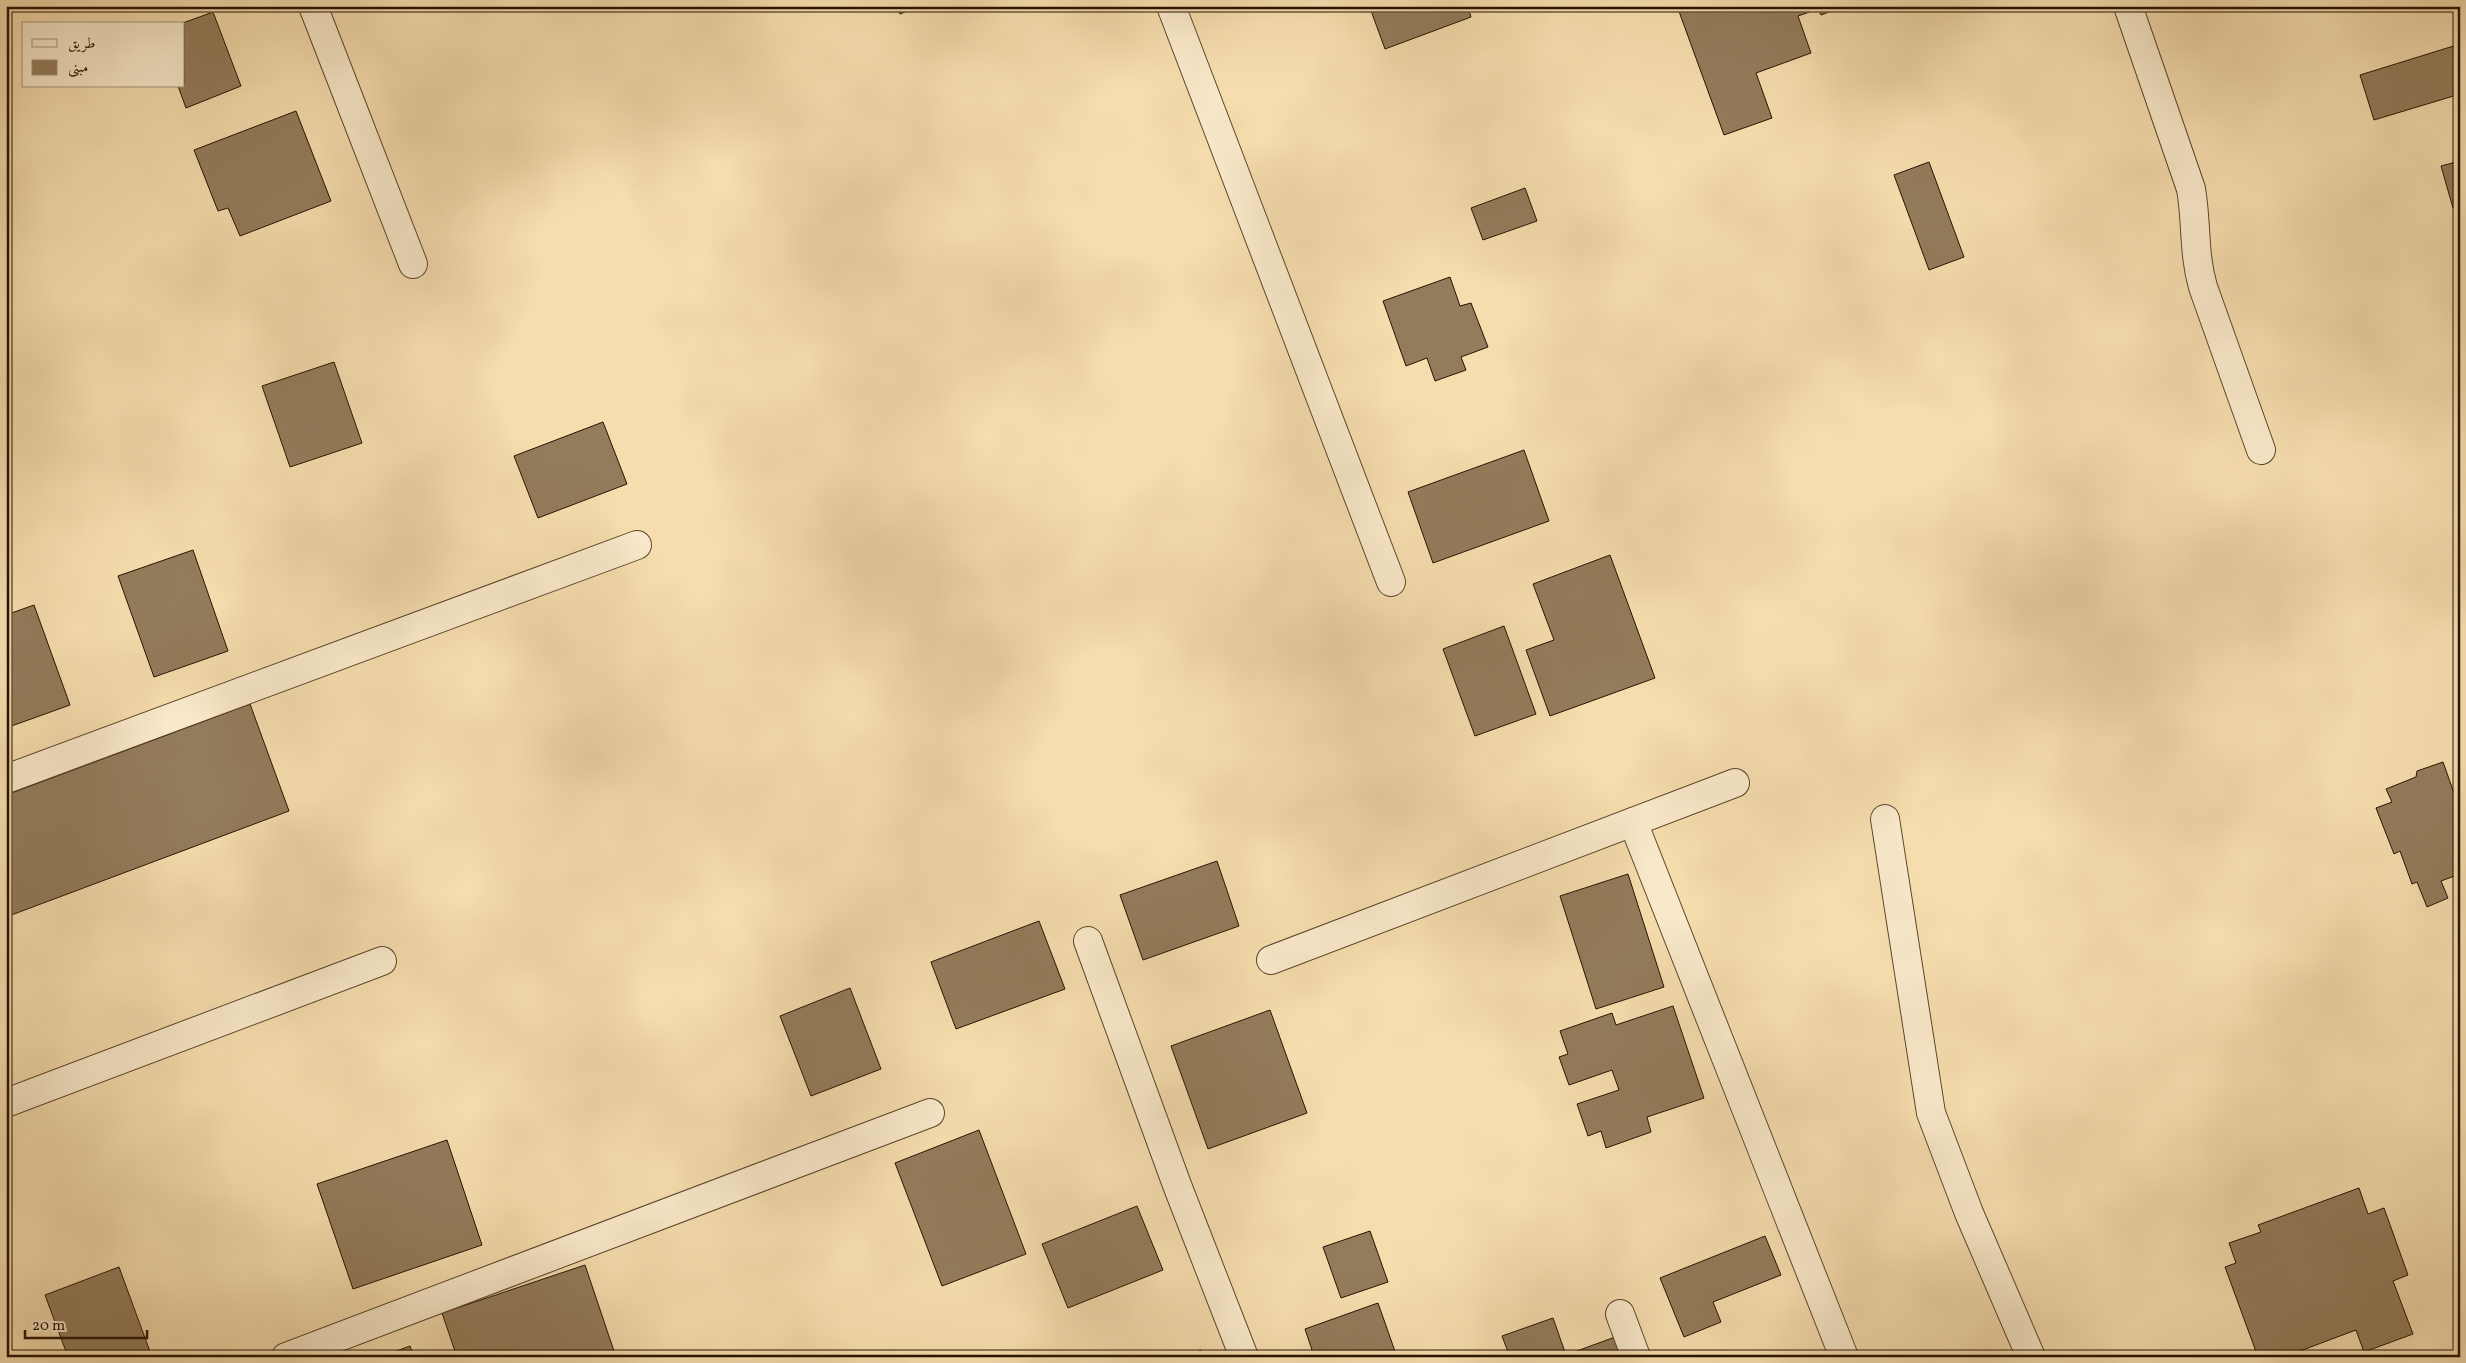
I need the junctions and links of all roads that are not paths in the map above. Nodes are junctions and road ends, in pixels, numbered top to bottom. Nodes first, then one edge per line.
1 (313, 6) edge
2 (1171, 6) edge
3 (2128, 6) edge
4 (413, 264) dead end
5 (2261, 450) dead end
6 (637, 545) dead end
7 (1391, 582) dead end
8 (6, 779) edge
9 (1735, 783) dead end
10 (1885, 819) dead end
11 (1633, 822) junction
12 (1088, 941) dead end
13 (382, 960) dead end
14 (1271, 960) dead end
15 (6, 1103) edge
16 (930, 1113) dead end
17 (1620, 1314) dead end
18 (286, 1357) edge
19 (1244, 1357) edge
20 (1636, 1357) edge
21 (1844, 1357) edge
22 (2031, 1357) edge

1 - 4 street
2 - 7 street
3 - 5 street
6 - 8 street
9 - 11 street
10 - 22 street
11 - 14 street
11 - 21 street
12 - 19 street
13 - 15 street
16 - 18 street
17 - 20 street

